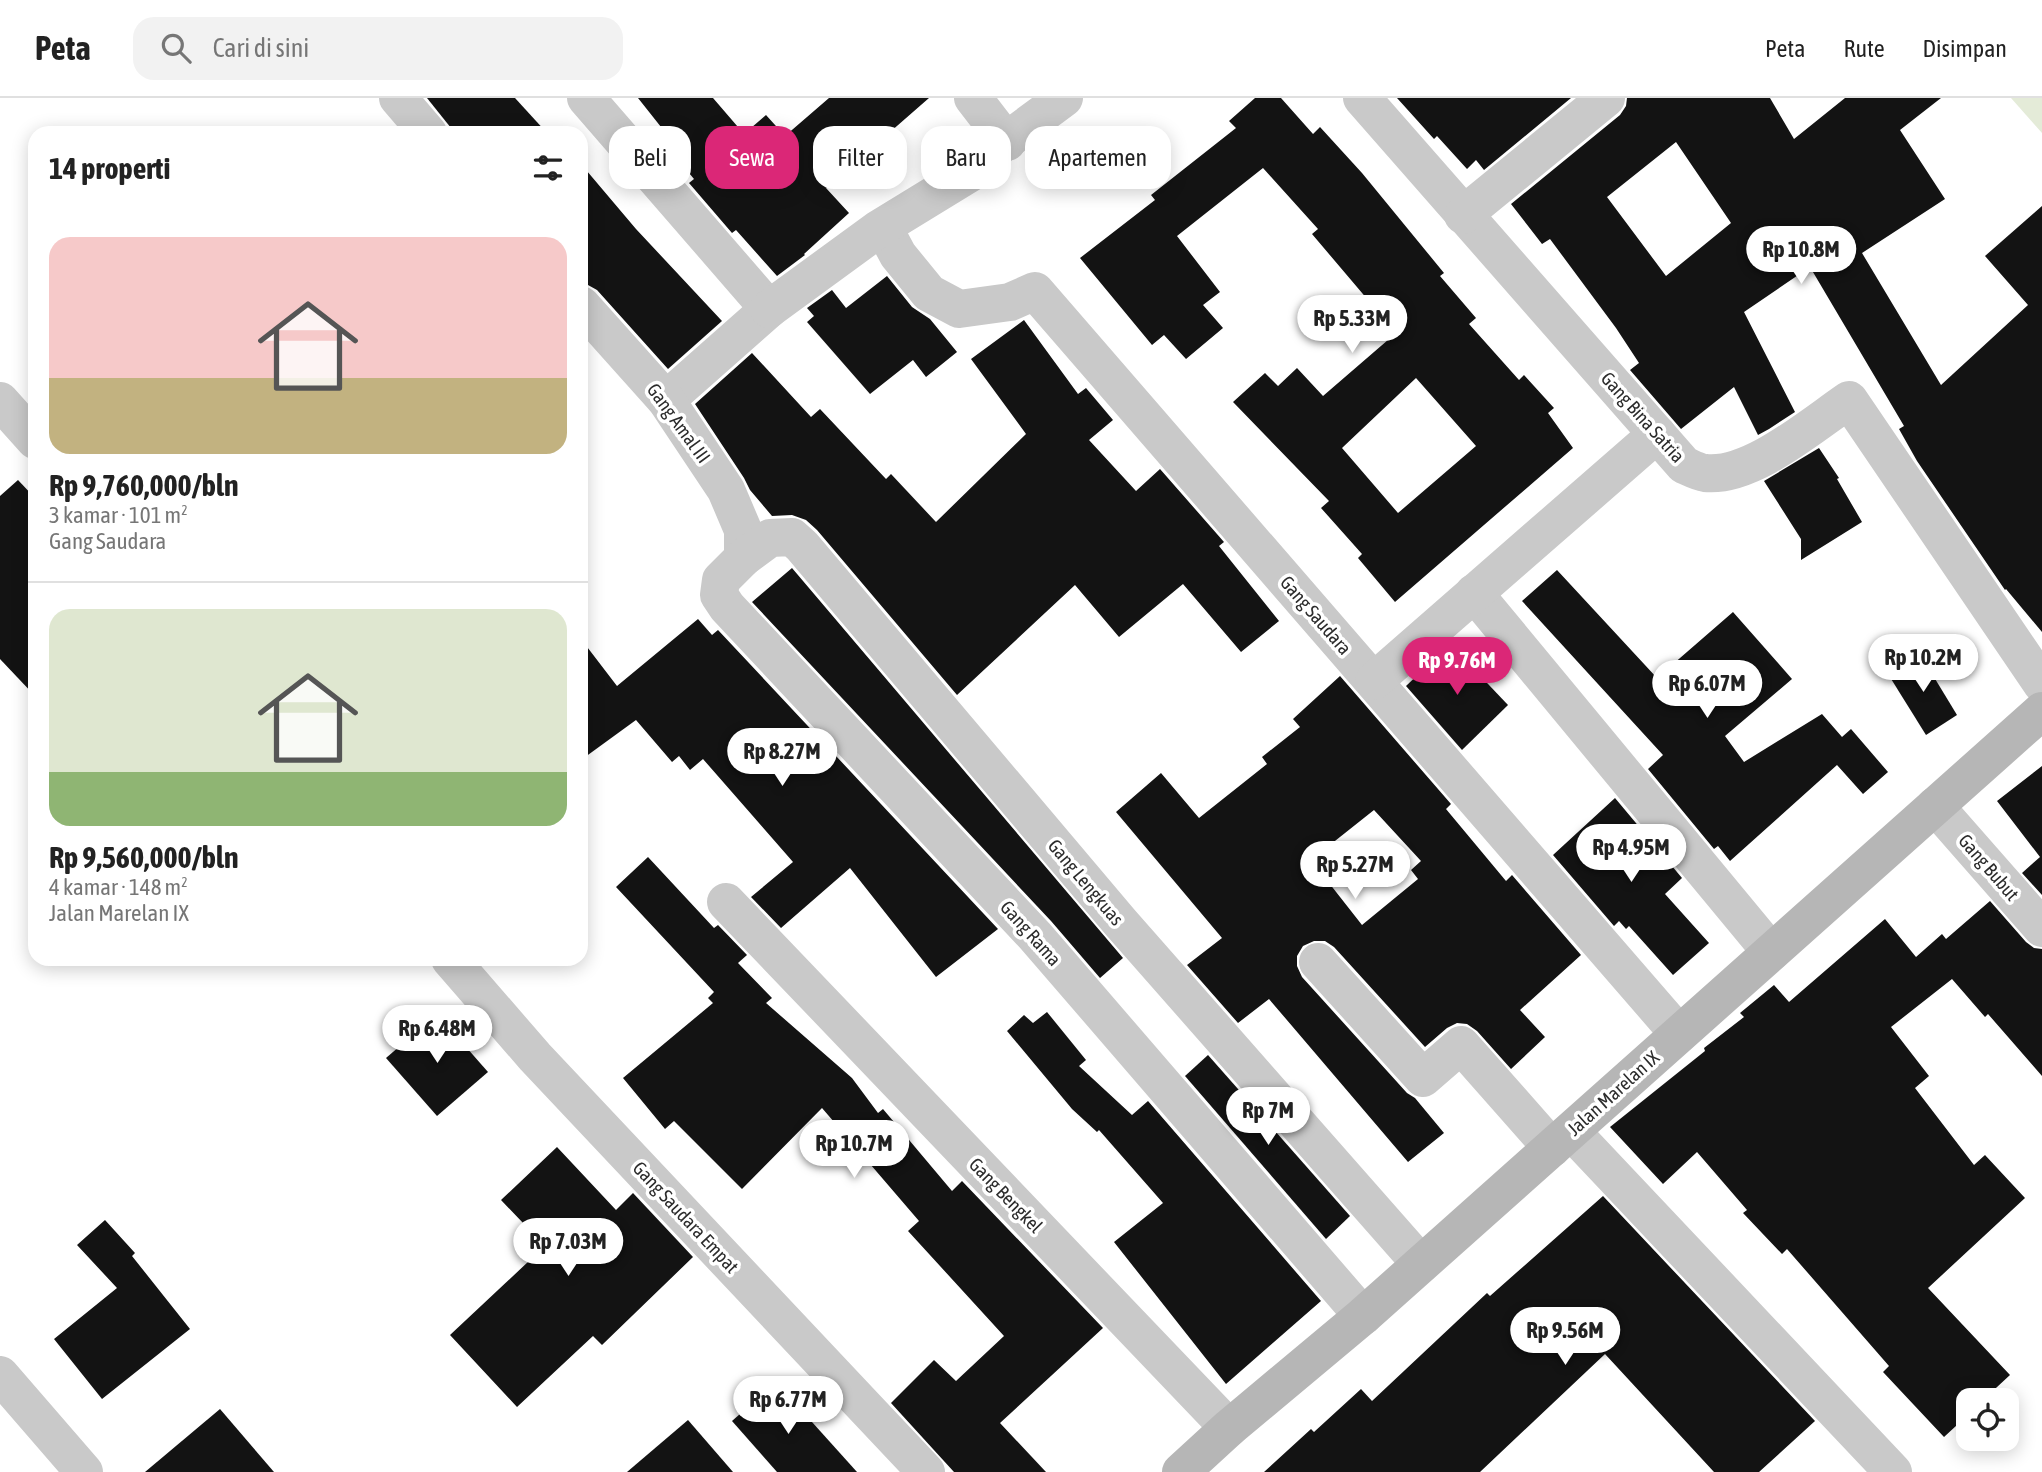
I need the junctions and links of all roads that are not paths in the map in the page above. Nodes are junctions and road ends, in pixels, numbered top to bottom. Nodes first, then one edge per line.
1 (398, 98) edge
2 (586, 98) edge
3 (973, 98) edge
4 (1065, 98) edge
5 (1362, 98) edge
6 (1606, 98) edge
7 (422, 126) edge
8 (995, 126) edge
9 (1011, 139) edge
10 (944, 189) edge
11 (1463, 215) junction
12 (883, 227) junction
13 (769, 309) junction
14 (588, 313) edge
15 (666, 400) junction
16 (0, 401) edge
17 (28, 432) edge
18 (1657, 433) junction
19 (743, 558) junction
20 (1474, 593) junction
21 (1374, 681) junction
22 (2042, 684) edge
23 (2042, 711) edge
24 (1935, 806) junction
25 (726, 902) dead end
26 (2042, 928) edge
27 (1771, 952) junction
28 (1318, 962) dead end
29 (456, 966) edge
30 (1679, 1034) junction
31 (1561, 1140) junction
32 (1421, 1264) junction
33 (1363, 1316) junction
34 (0, 1375) edge
35 (1228, 1429) junction
36 (84, 1472) edge
37 (926, 1472) edge
38 (1181, 1472) edge
39 (1893, 1472) edge

1 - 7 street
2 - 13 street
3 - 8 street
4 - 9 street
5 - 11 street, Gang Bina Satria
6 - 11 street
10 - 12 street
11 - 18 street, Gang Bina Satria
12 - 13 street
12 - 21 street, Gang Saudara
13 - 15 street
14 - 15 street, Gang Amal III
15 - 19 street, Gang Amal III
16 - 17 street
18 - 20 street
18 - 22 street, Gang Bina Satria
19 - 32 street, Gang Lengkuas
19 - 33 street, Gang Rama
20 - 21 street
20 - 27 street
21 - 30 street, Gang Saudara
23 - 24 main road, Jalan Marelan IX
24 - 26 street, Gang Bubut
24 - 27 main road, Jalan Marelan IX
25 - 35 street, Gang Bengkel
27 - 30 main road, Jalan Marelan IX
28 - 31 street
29 - 37 street, Gang Saudara Empat
30 - 31 main road, Jalan Marelan IX
31 - 32 main road, Jalan Marelan IX
31 - 39 street
32 - 33 main road, Jalan Marelan IX
33 - 35 main road, Jalan Marelan IX
34 - 36 street
35 - 38 main road, Jalan Marelan IX

